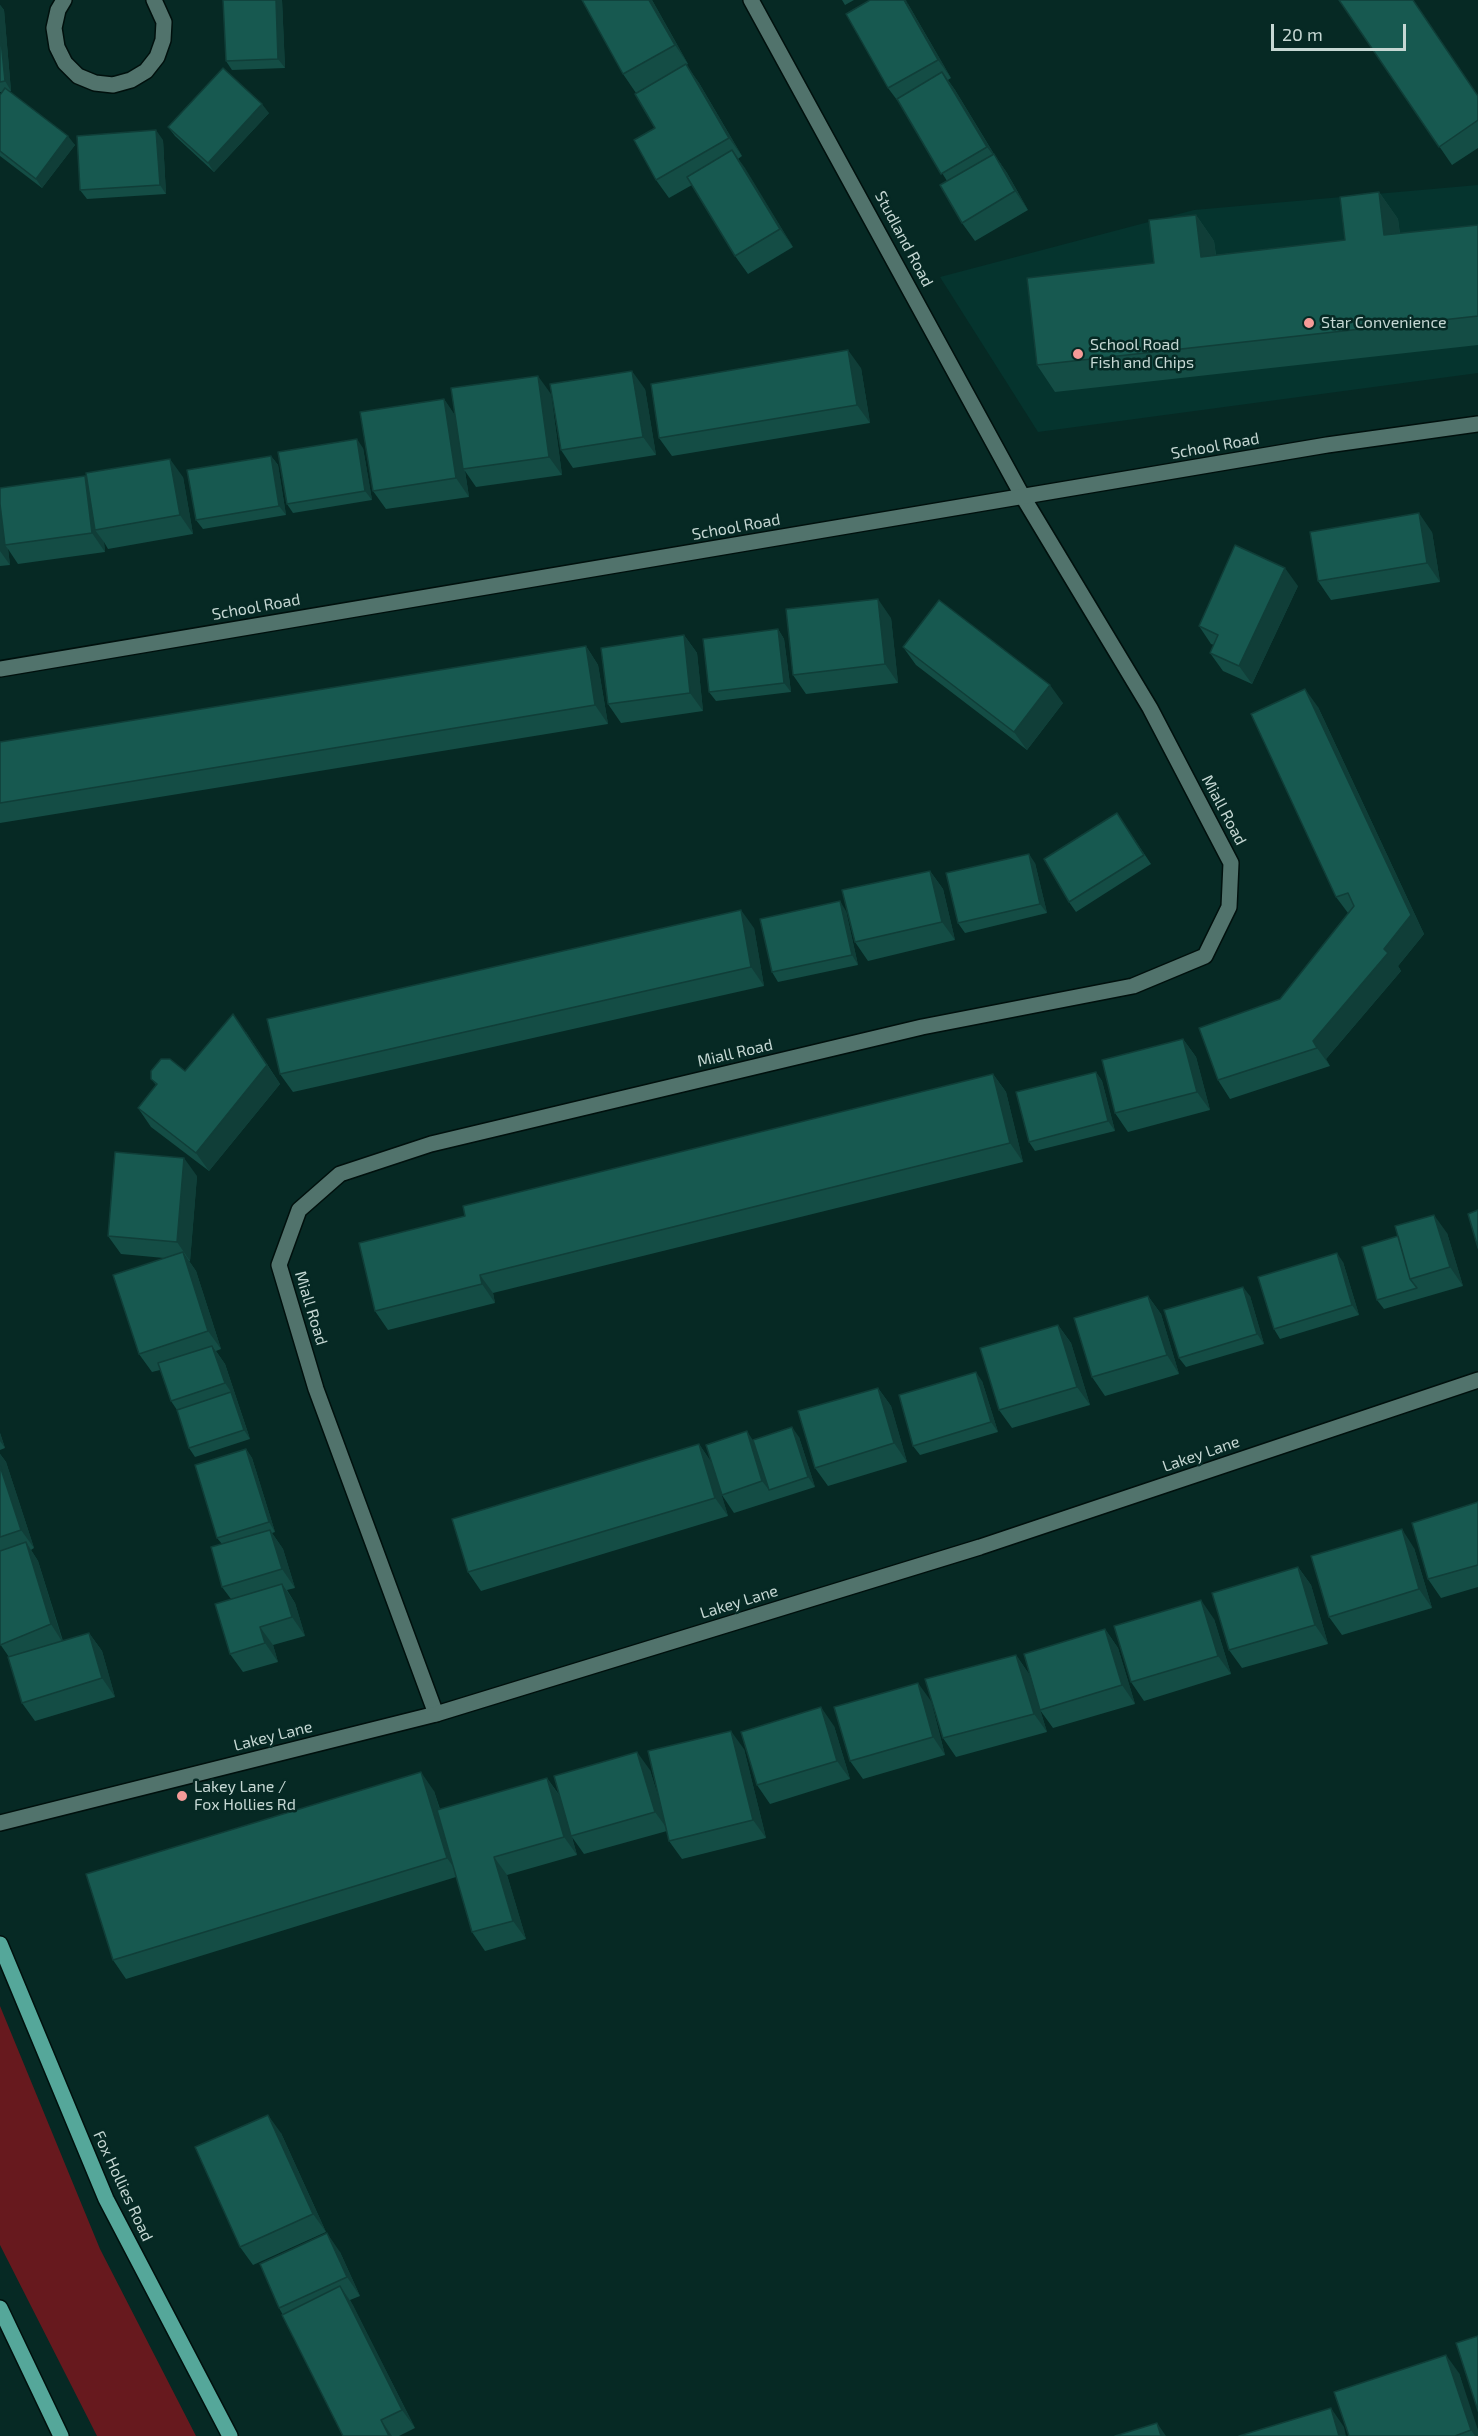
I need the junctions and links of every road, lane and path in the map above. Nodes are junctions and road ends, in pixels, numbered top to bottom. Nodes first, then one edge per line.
1 (64, 0) edge
2 (154, 0) edge
3 (752, 0) edge
4 (1478, 424) edge
5 (1023, 497) junction
6 (0, 669) edge
7 (1478, 1380) edge
8 (436, 1714) junction
9 (0, 1823) edge
10 (0, 1944) edge
11 (0, 2308) edge
12 (61, 2436) edge
13 (230, 2436) edge

1 - 2 street
3 - 5 street, Studland Road
4 - 5 street, School Road
5 - 6 street, School Road
5 - 8 street, Miall Road
7 - 8 street, Lakey Lane
8 - 9 street, Lakey Lane
10 - 13 main road, Fox Hollies Road
11 - 12 main road

